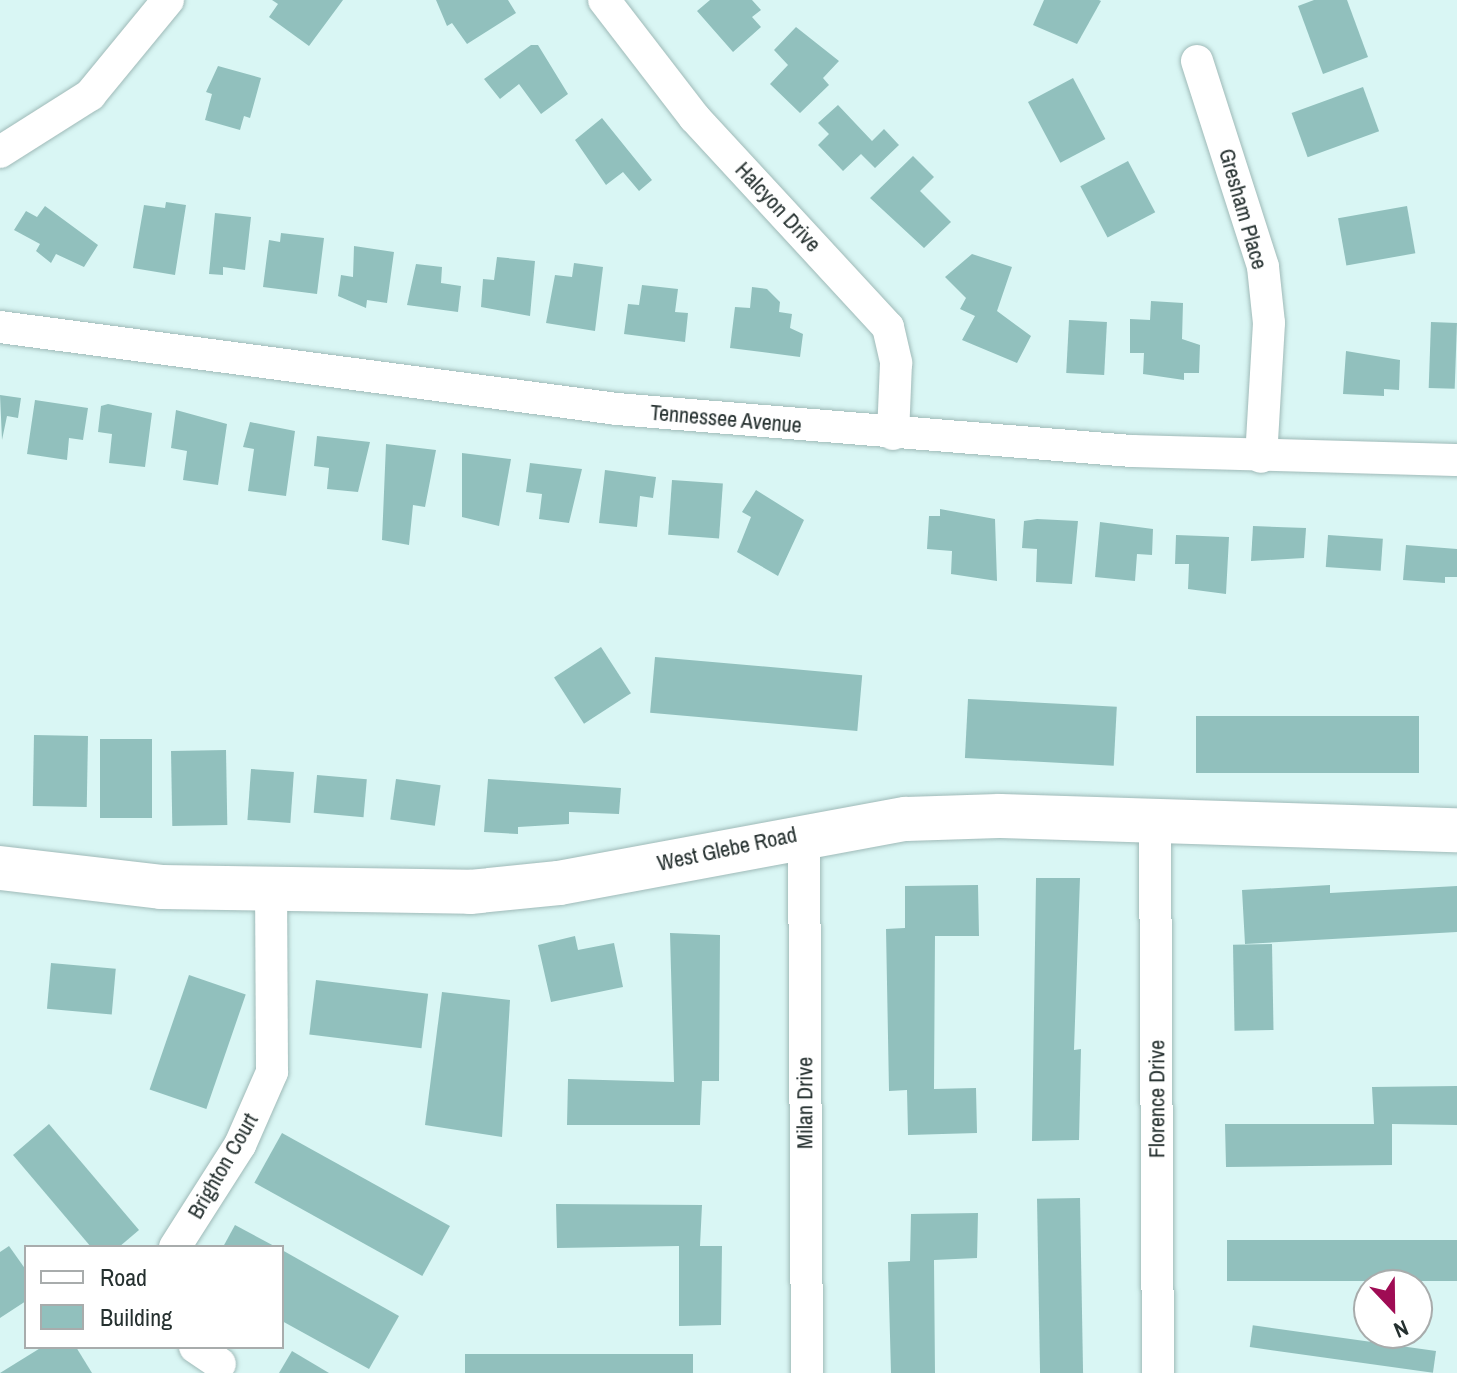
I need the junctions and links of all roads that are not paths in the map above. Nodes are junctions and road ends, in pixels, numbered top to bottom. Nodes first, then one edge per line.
1 (168, 0) edge
2 (604, 0) edge
3 (1197, 61) dead end
4 (0, 152) edge
5 (0, 327) edge
6 (893, 434) junction
7 (1261, 457) junction
8 (1457, 460) edge
9 (1155, 825) junction
10 (1457, 830) edge
11 (804, 833) junction
12 (0, 868) edge
13 (271, 892) junction
14 (176, 1245) edge
15 (807, 1373) edge
16 (1158, 1373) edge

1 - 4 street
2 - 6 street, Halcyon Drive
3 - 7 street, Gresham Place
5 - 6 street, Tennessee Avenue
6 - 7 street, Tennessee Avenue
7 - 8 street, Tennessee Avenue
9 - 10 main road, West Glebe Road
9 - 11 main road, West Glebe Road
9 - 16 street, Florence Drive
11 - 13 main road, West Glebe Road
11 - 15 street, Milan Drive
12 - 13 main road, West Glebe Road
13 - 14 street, Brighton Court

